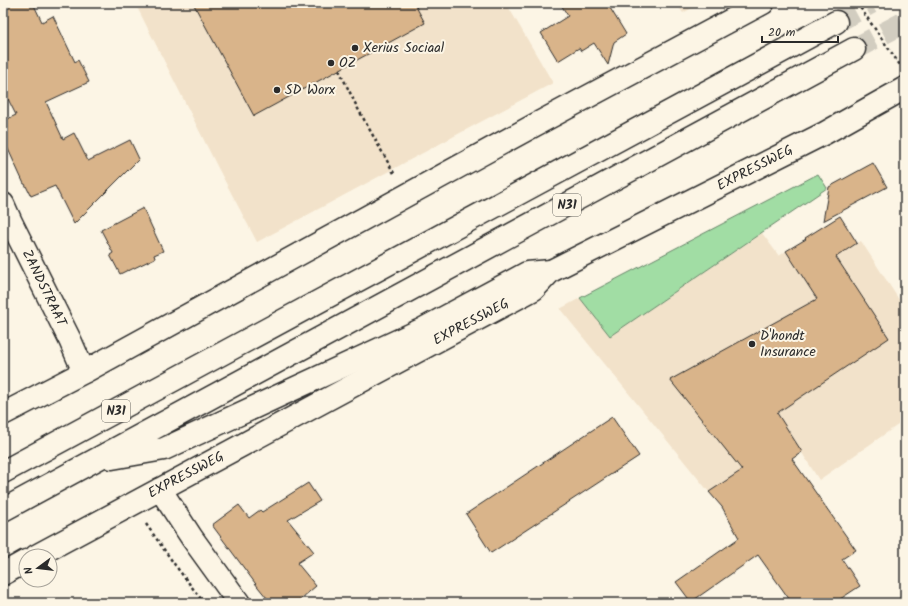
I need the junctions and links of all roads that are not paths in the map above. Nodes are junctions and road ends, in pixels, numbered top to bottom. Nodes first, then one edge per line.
1 (763, 3) edge
2 (836, 22) tunnel mouth
3 (854, 49) tunnel mouth
4 (905, 88) edge
5 (3, 204) edge
6 (551, 270) junction
7 (84, 372) junction
8 (3, 414) edge
9 (91, 462) junction
10 (3, 472) edge
11 (160, 489) junction
12 (3, 510) edge
13 (51, 548) edge
14 (18, 566) edge
15 (3, 574) edge
16 (239, 603) edge

1 - 7 main road
2 - 10 main road, N31
3 - 9 main road, N31
4 - 6 main road, EXPRESSWEG / N31
5 - 7 main road, ZANDSTRAAT
6 - 9 main road, N31
6 - 11 main road, EXPRESSWEG / N31
7 - 8 main road
9 - 12 main road, N31
11 - 13 main road, EXPRESSWEG / N31
11 - 16 main road
14 - 15 main road

